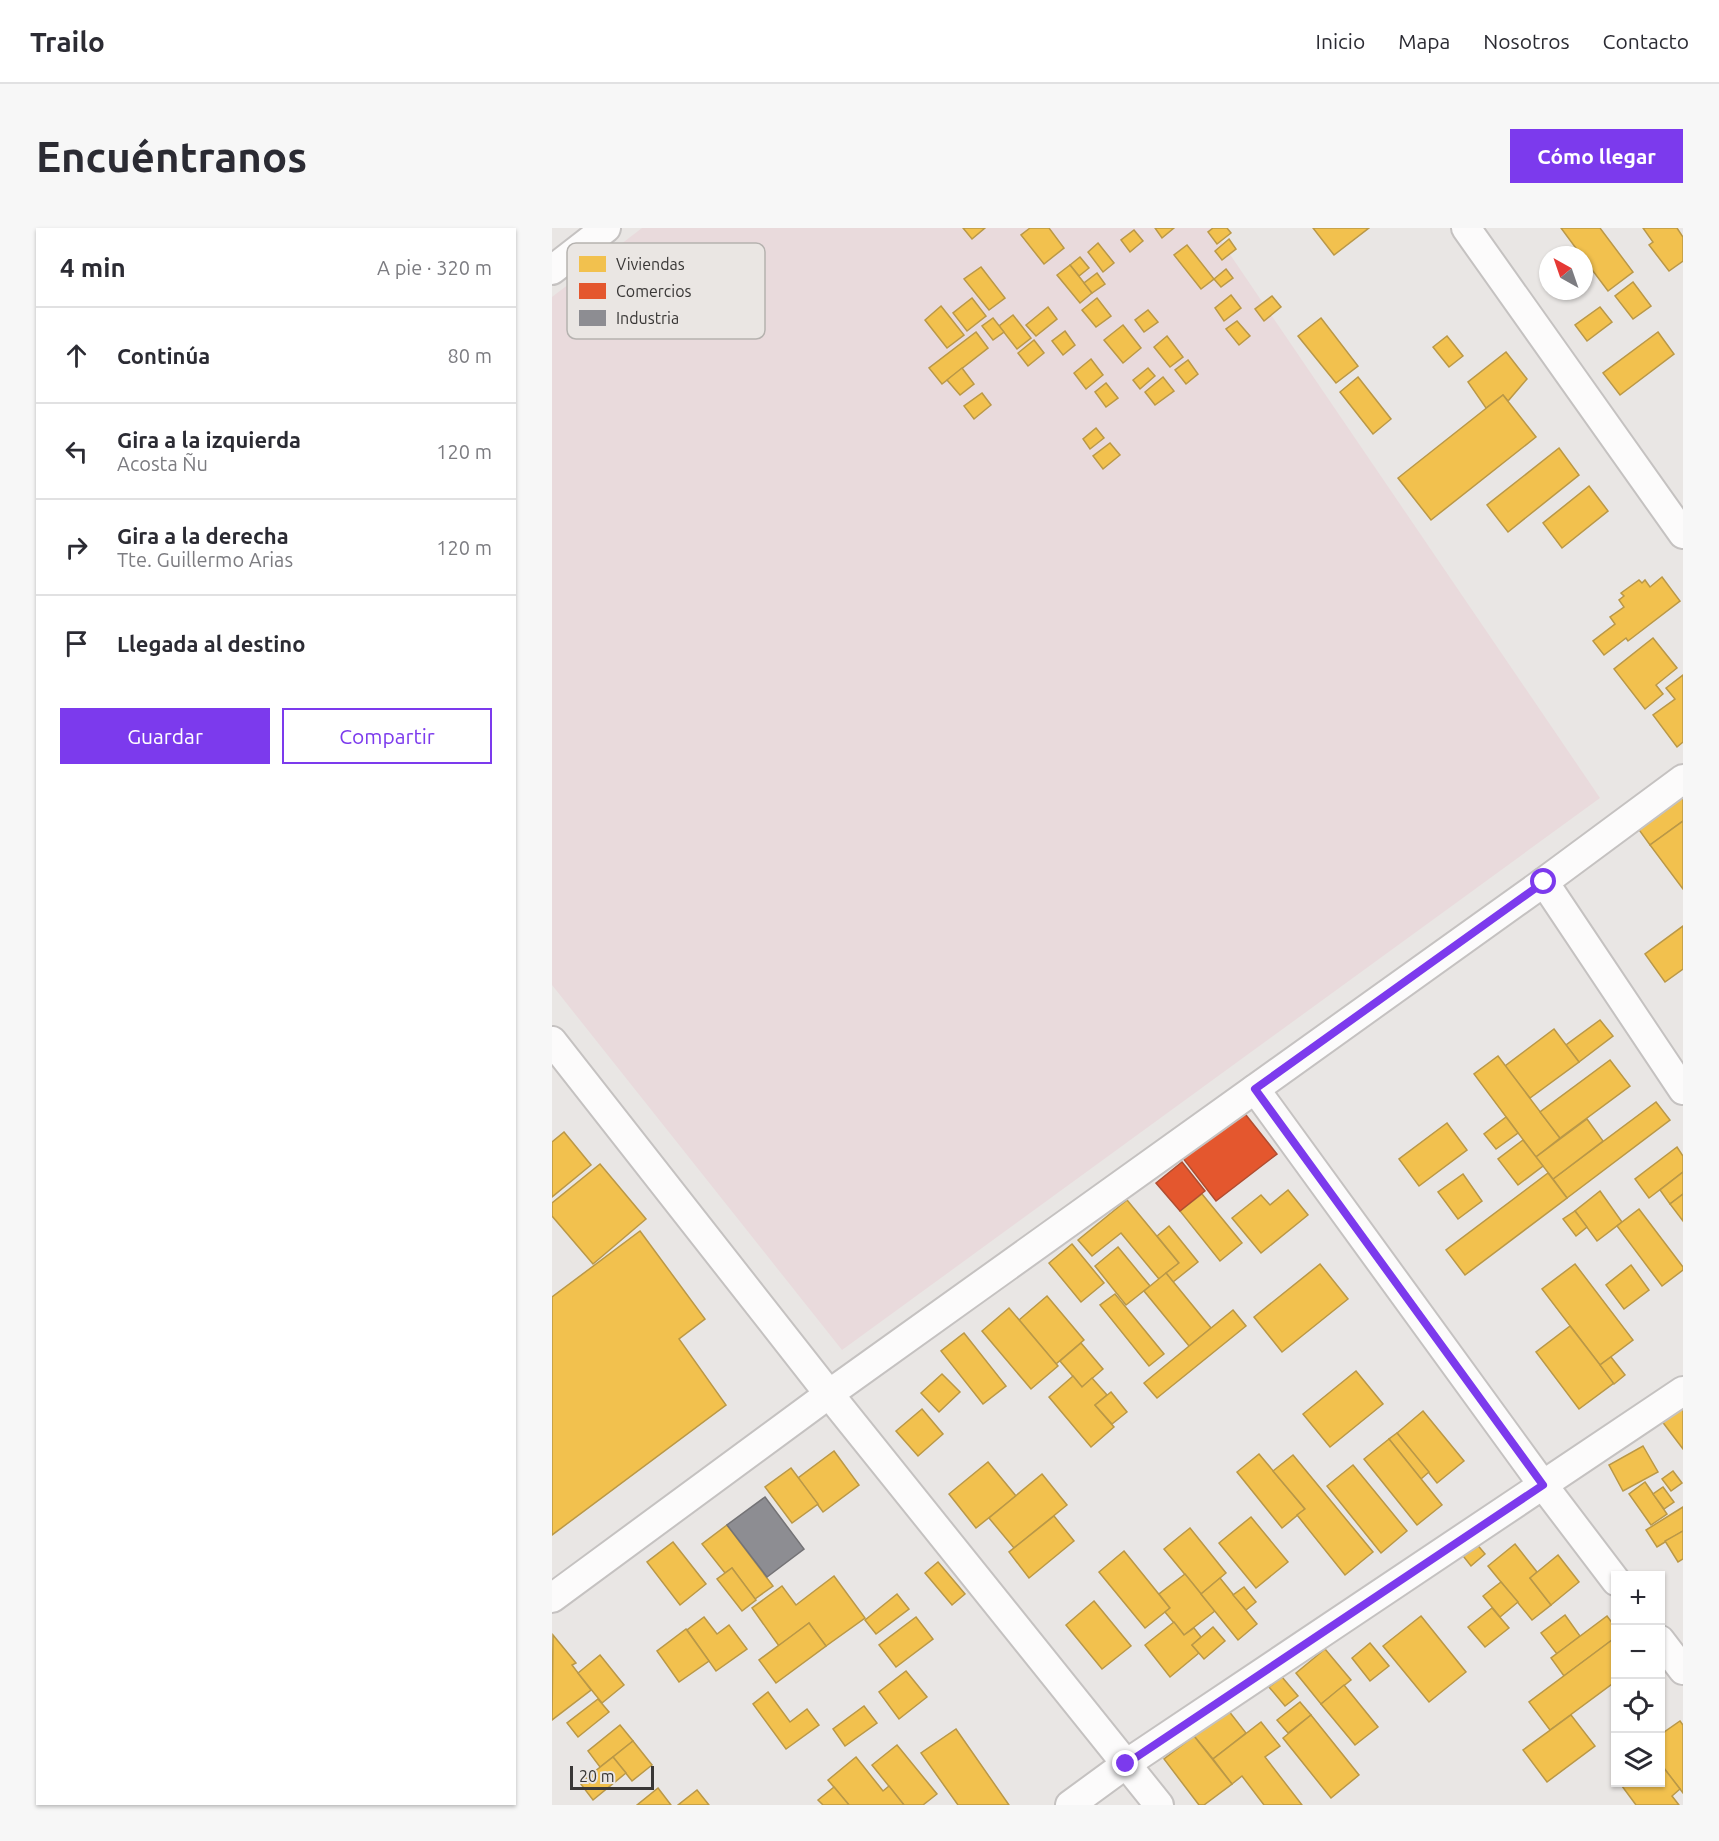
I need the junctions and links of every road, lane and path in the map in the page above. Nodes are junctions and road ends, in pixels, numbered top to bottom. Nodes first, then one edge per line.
1 (606, 228) edge
2 (1469, 229) edge
3 (587, 243) edge
4 (567, 258) edge
5 (552, 270) edge
6 (1683, 534) edge
7 (1683, 779) edge
8 (1544, 882) junction
9 (552, 1041) edge
10 (1255, 1089) junction
11 (1683, 1090) edge
12 (1683, 1391) edge
13 (829, 1394) junction
14 (1543, 1485) junction
15 (1611, 1574) edge
16 (552, 1598) edge
17 (1665, 1647) edge
18 (1683, 1670) edge
19 (1126, 1764) junction
20 (1070, 1805) edge
21 (1159, 1805) edge

1 - 3 street
2 - 6 street
4 - 5 street
7 - 8 street
8 - 10 street
8 - 11 street
9 - 13 street
10 - 13 street
10 - 14 street
12 - 14 street
13 - 16 street
13 - 19 street
14 - 15 street
14 - 19 street
17 - 18 street
19 - 20 street
19 - 21 street

